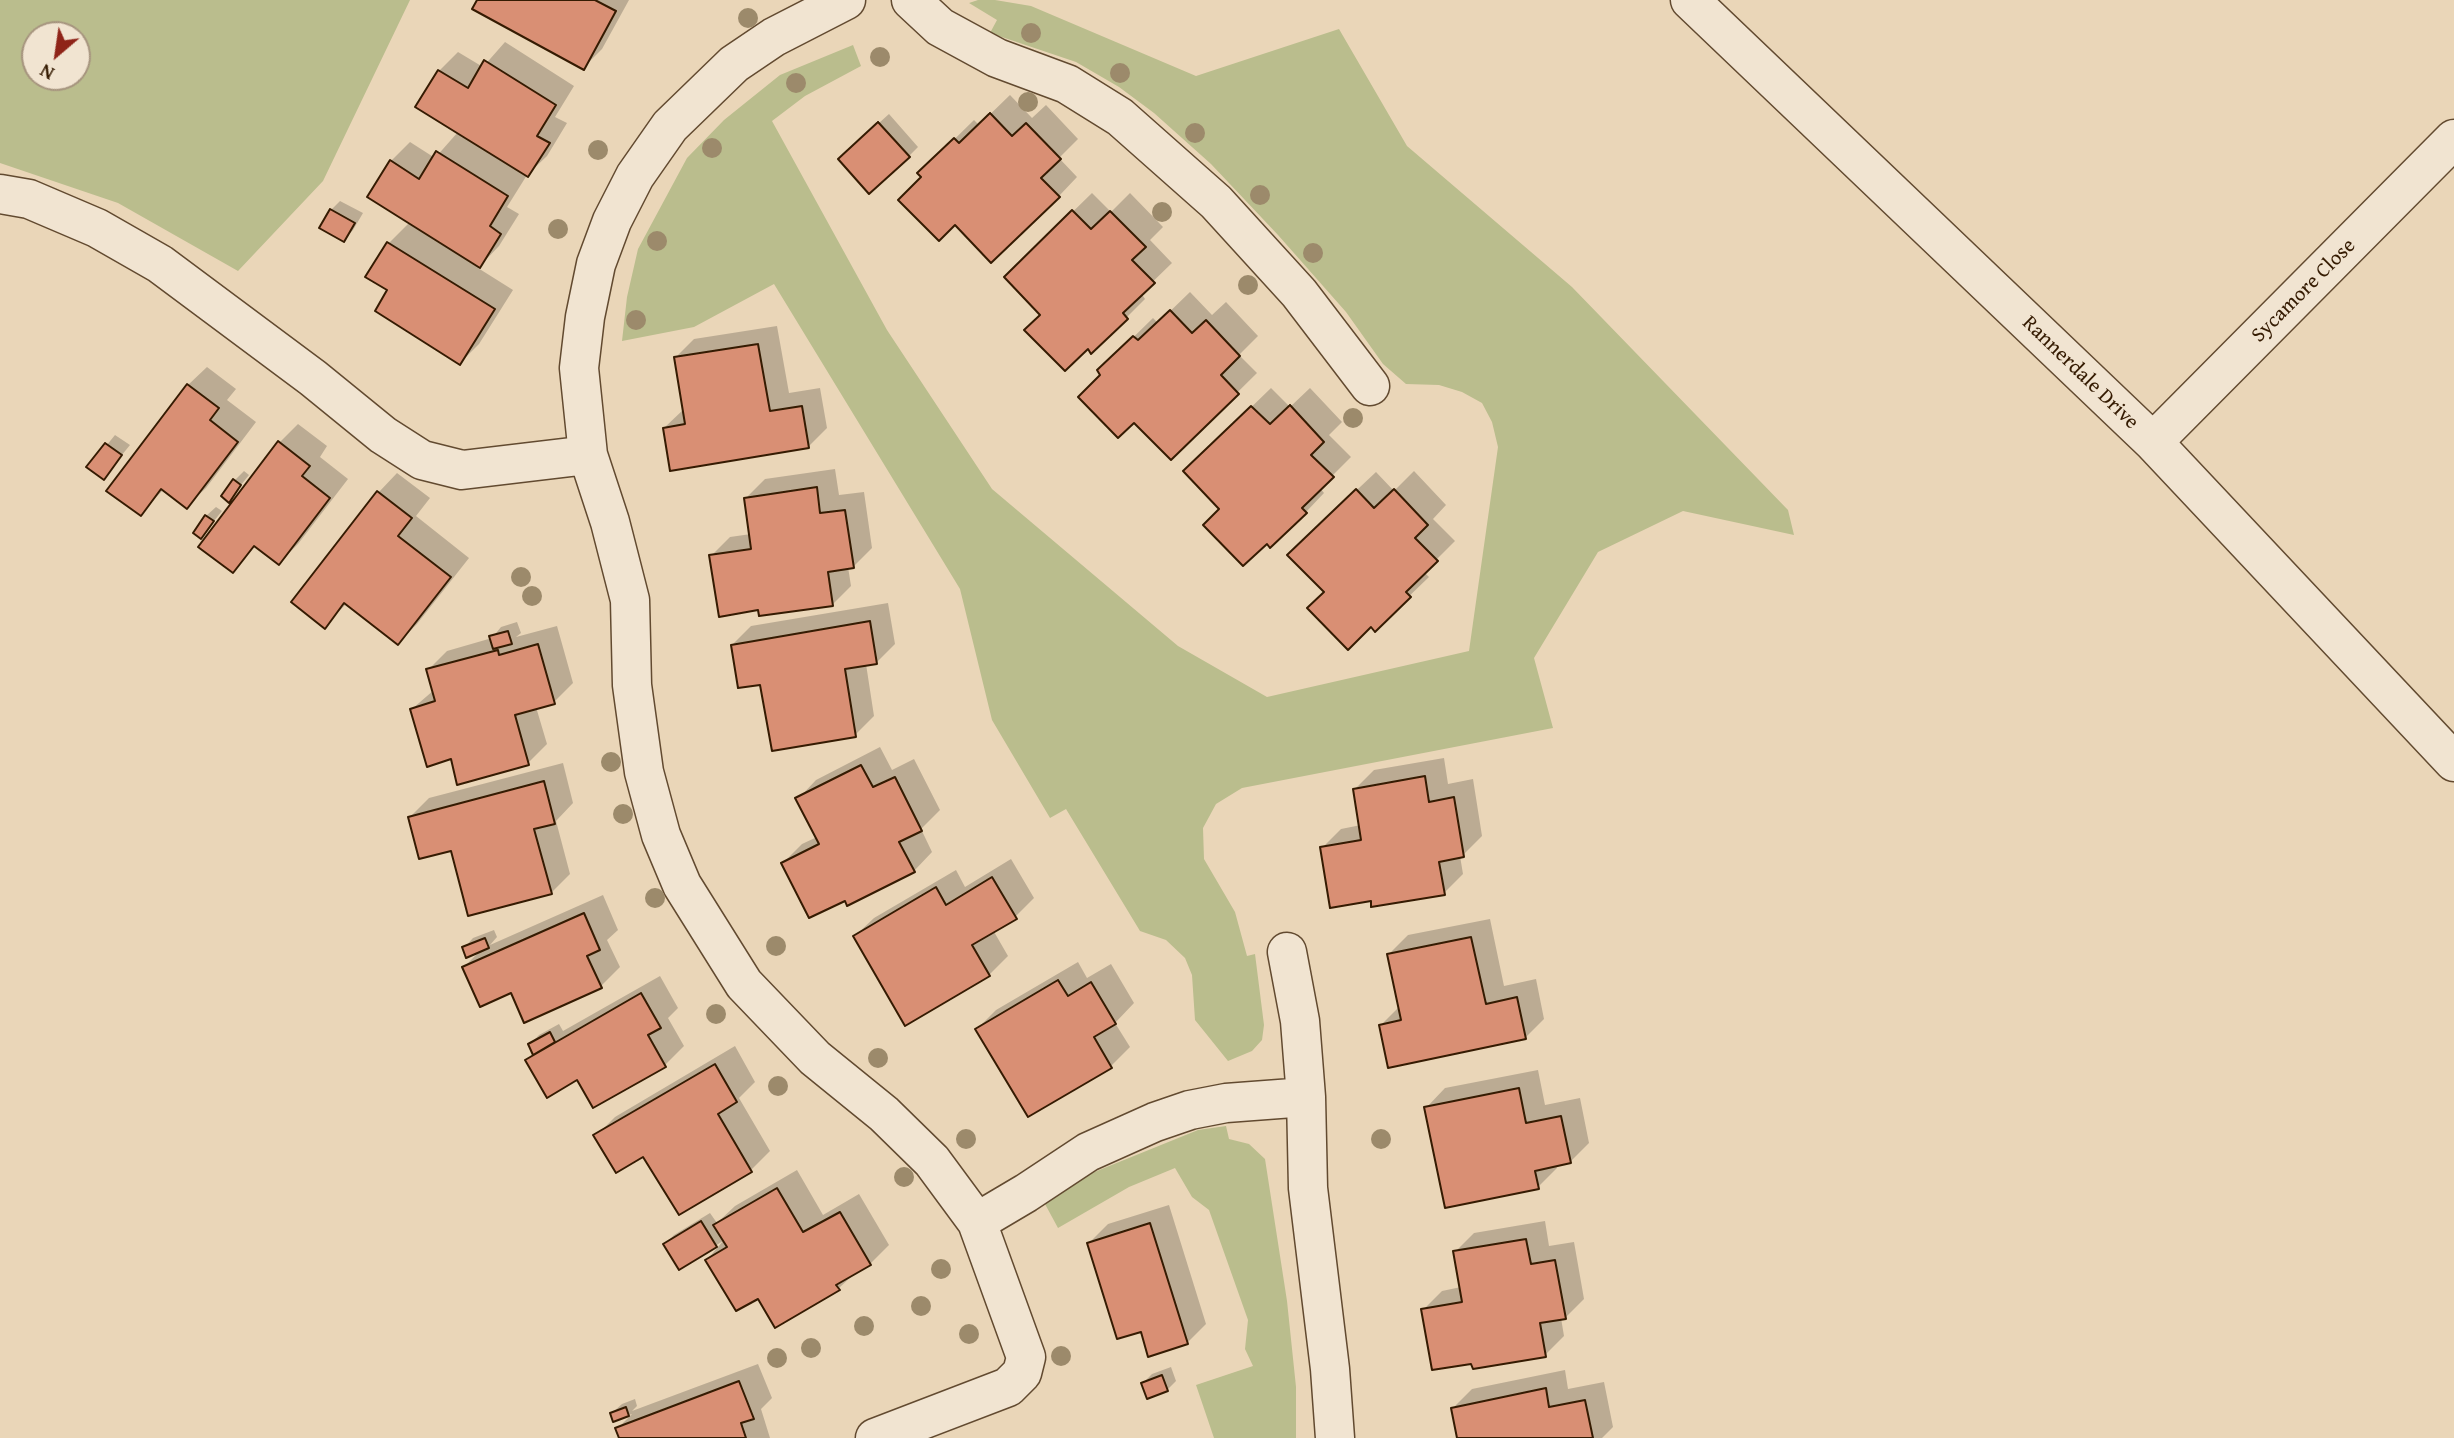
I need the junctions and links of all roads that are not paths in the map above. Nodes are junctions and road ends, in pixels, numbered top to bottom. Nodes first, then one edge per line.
1 (846, 0) edge
2 (911, 0) edge
3 (1690, 0) edge
4 (2454, 139) edge
5 (0, 194) edge
6 (1370, 386) dead end
7 (2153, 442) junction
8 (588, 455) junction
9 (2454, 762) edge
10 (1287, 952) dead end
11 (1306, 1097) junction
12 (977, 1222) junction
13 (875, 1438) edge
14 (1335, 1438) edge

1 - 8 street
2 - 6 street
3 - 7 street, Rannerdale Drive
4 - 7 street, Sycamore Close
5 - 8 street
7 - 9 street, Rannerdale Drive
8 - 12 street
10 - 11 street
11 - 12 street
11 - 14 street
12 - 13 street

